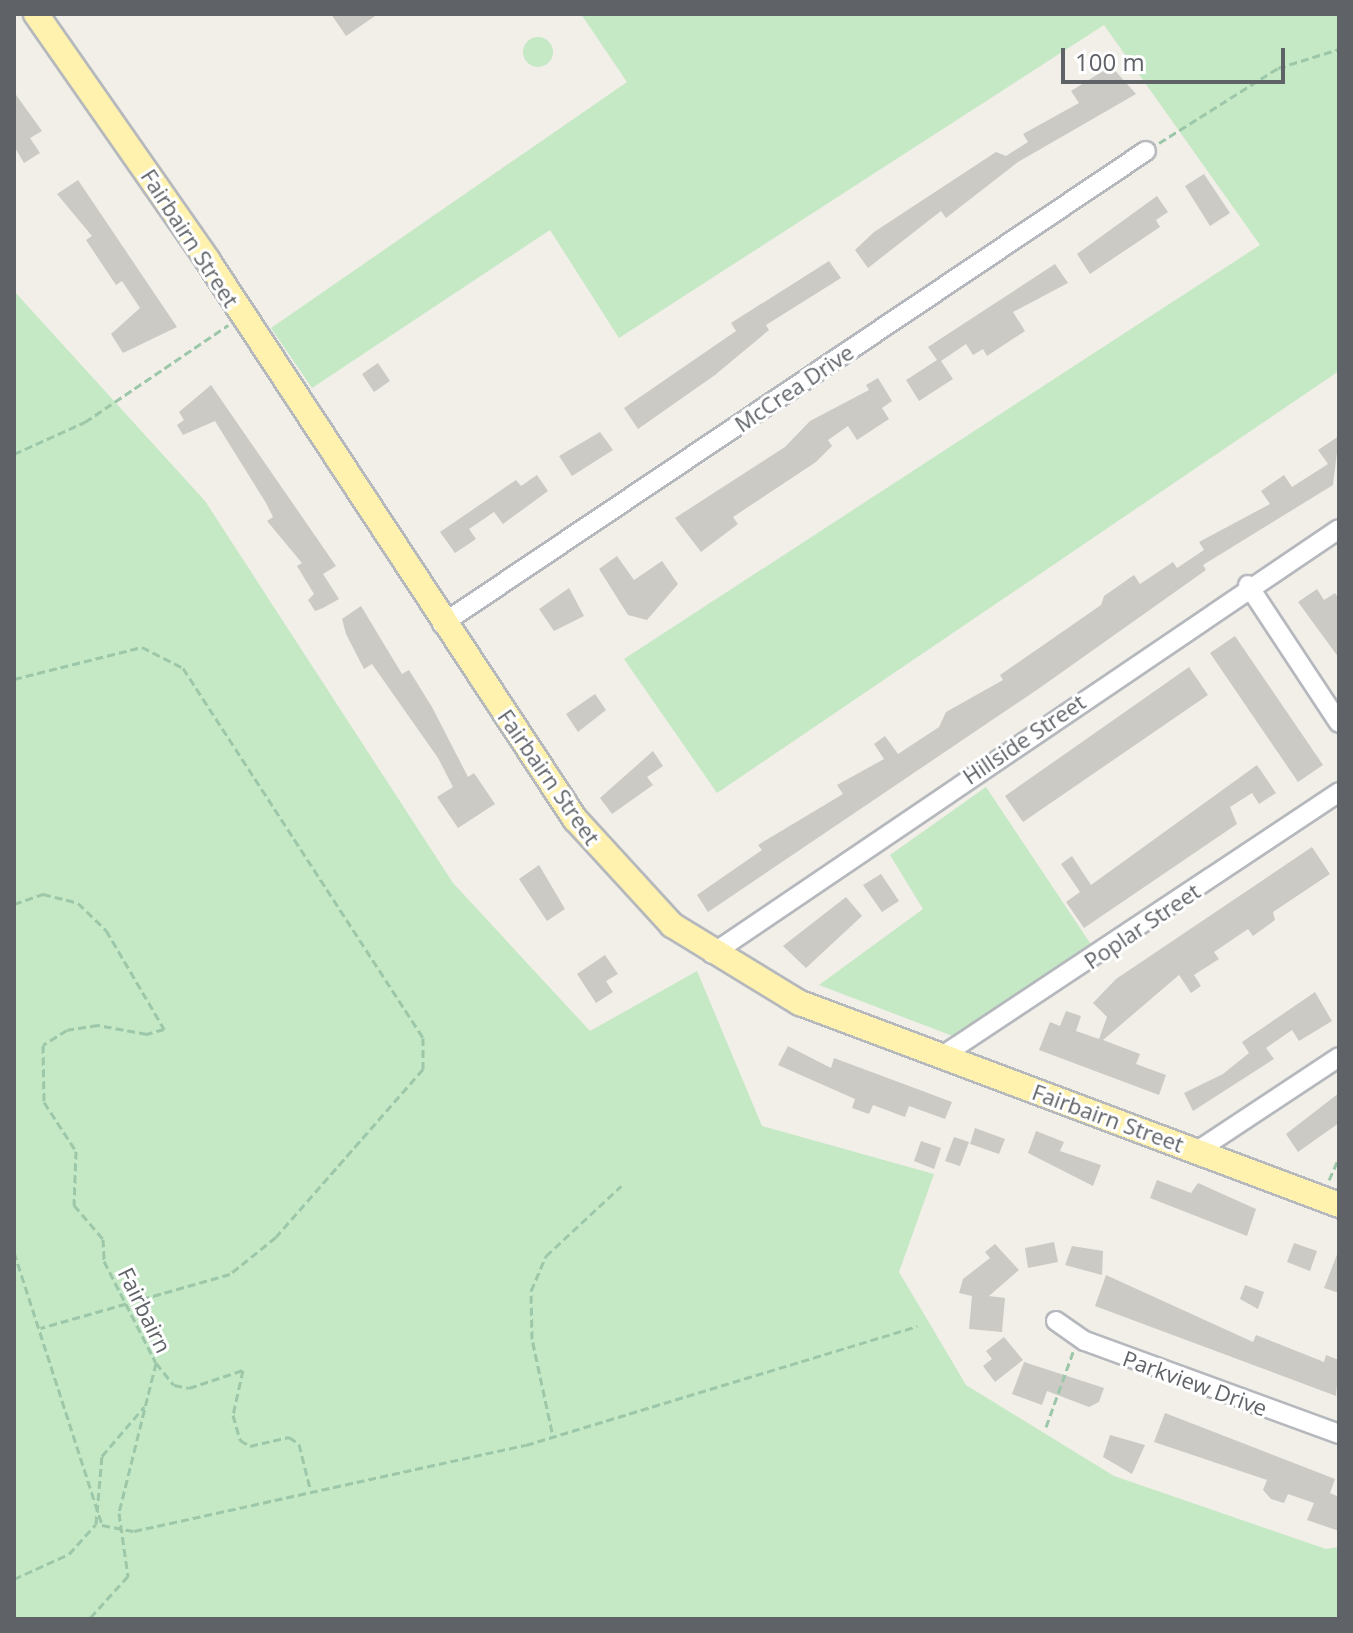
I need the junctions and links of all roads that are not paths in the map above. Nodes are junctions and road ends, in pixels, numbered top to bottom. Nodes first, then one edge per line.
1 (36, 14) edge
2 (1146, 151) road end
3 (1339, 529) edge
4 (1248, 585) junction
5 (442, 624) junction
6 (1339, 723) edge
7 (1339, 792) edge
8 (712, 954) junction
9 (942, 1056) junction
10 (1339, 1057) edge
11 (1197, 1151) junction
12 (1336, 1195) edge
13 (1056, 1321) dead end
14 (1339, 1434) edge

1 - 5 main road, Fairbairn Street
2 - 5 street, McCrea Drive
3 - 4 street, Hillside Street
4 - 6 street
4 - 8 street, Hillside Street
5 - 8 main road, Fairbairn Street
7 - 9 street, Poplar Street
8 - 9 main road, Fairbairn Street
9 - 11 main road, Fairbairn Street
10 - 11 street
11 - 12 main road, Fairbairn Street
13 - 14 street, Parkview Drive

